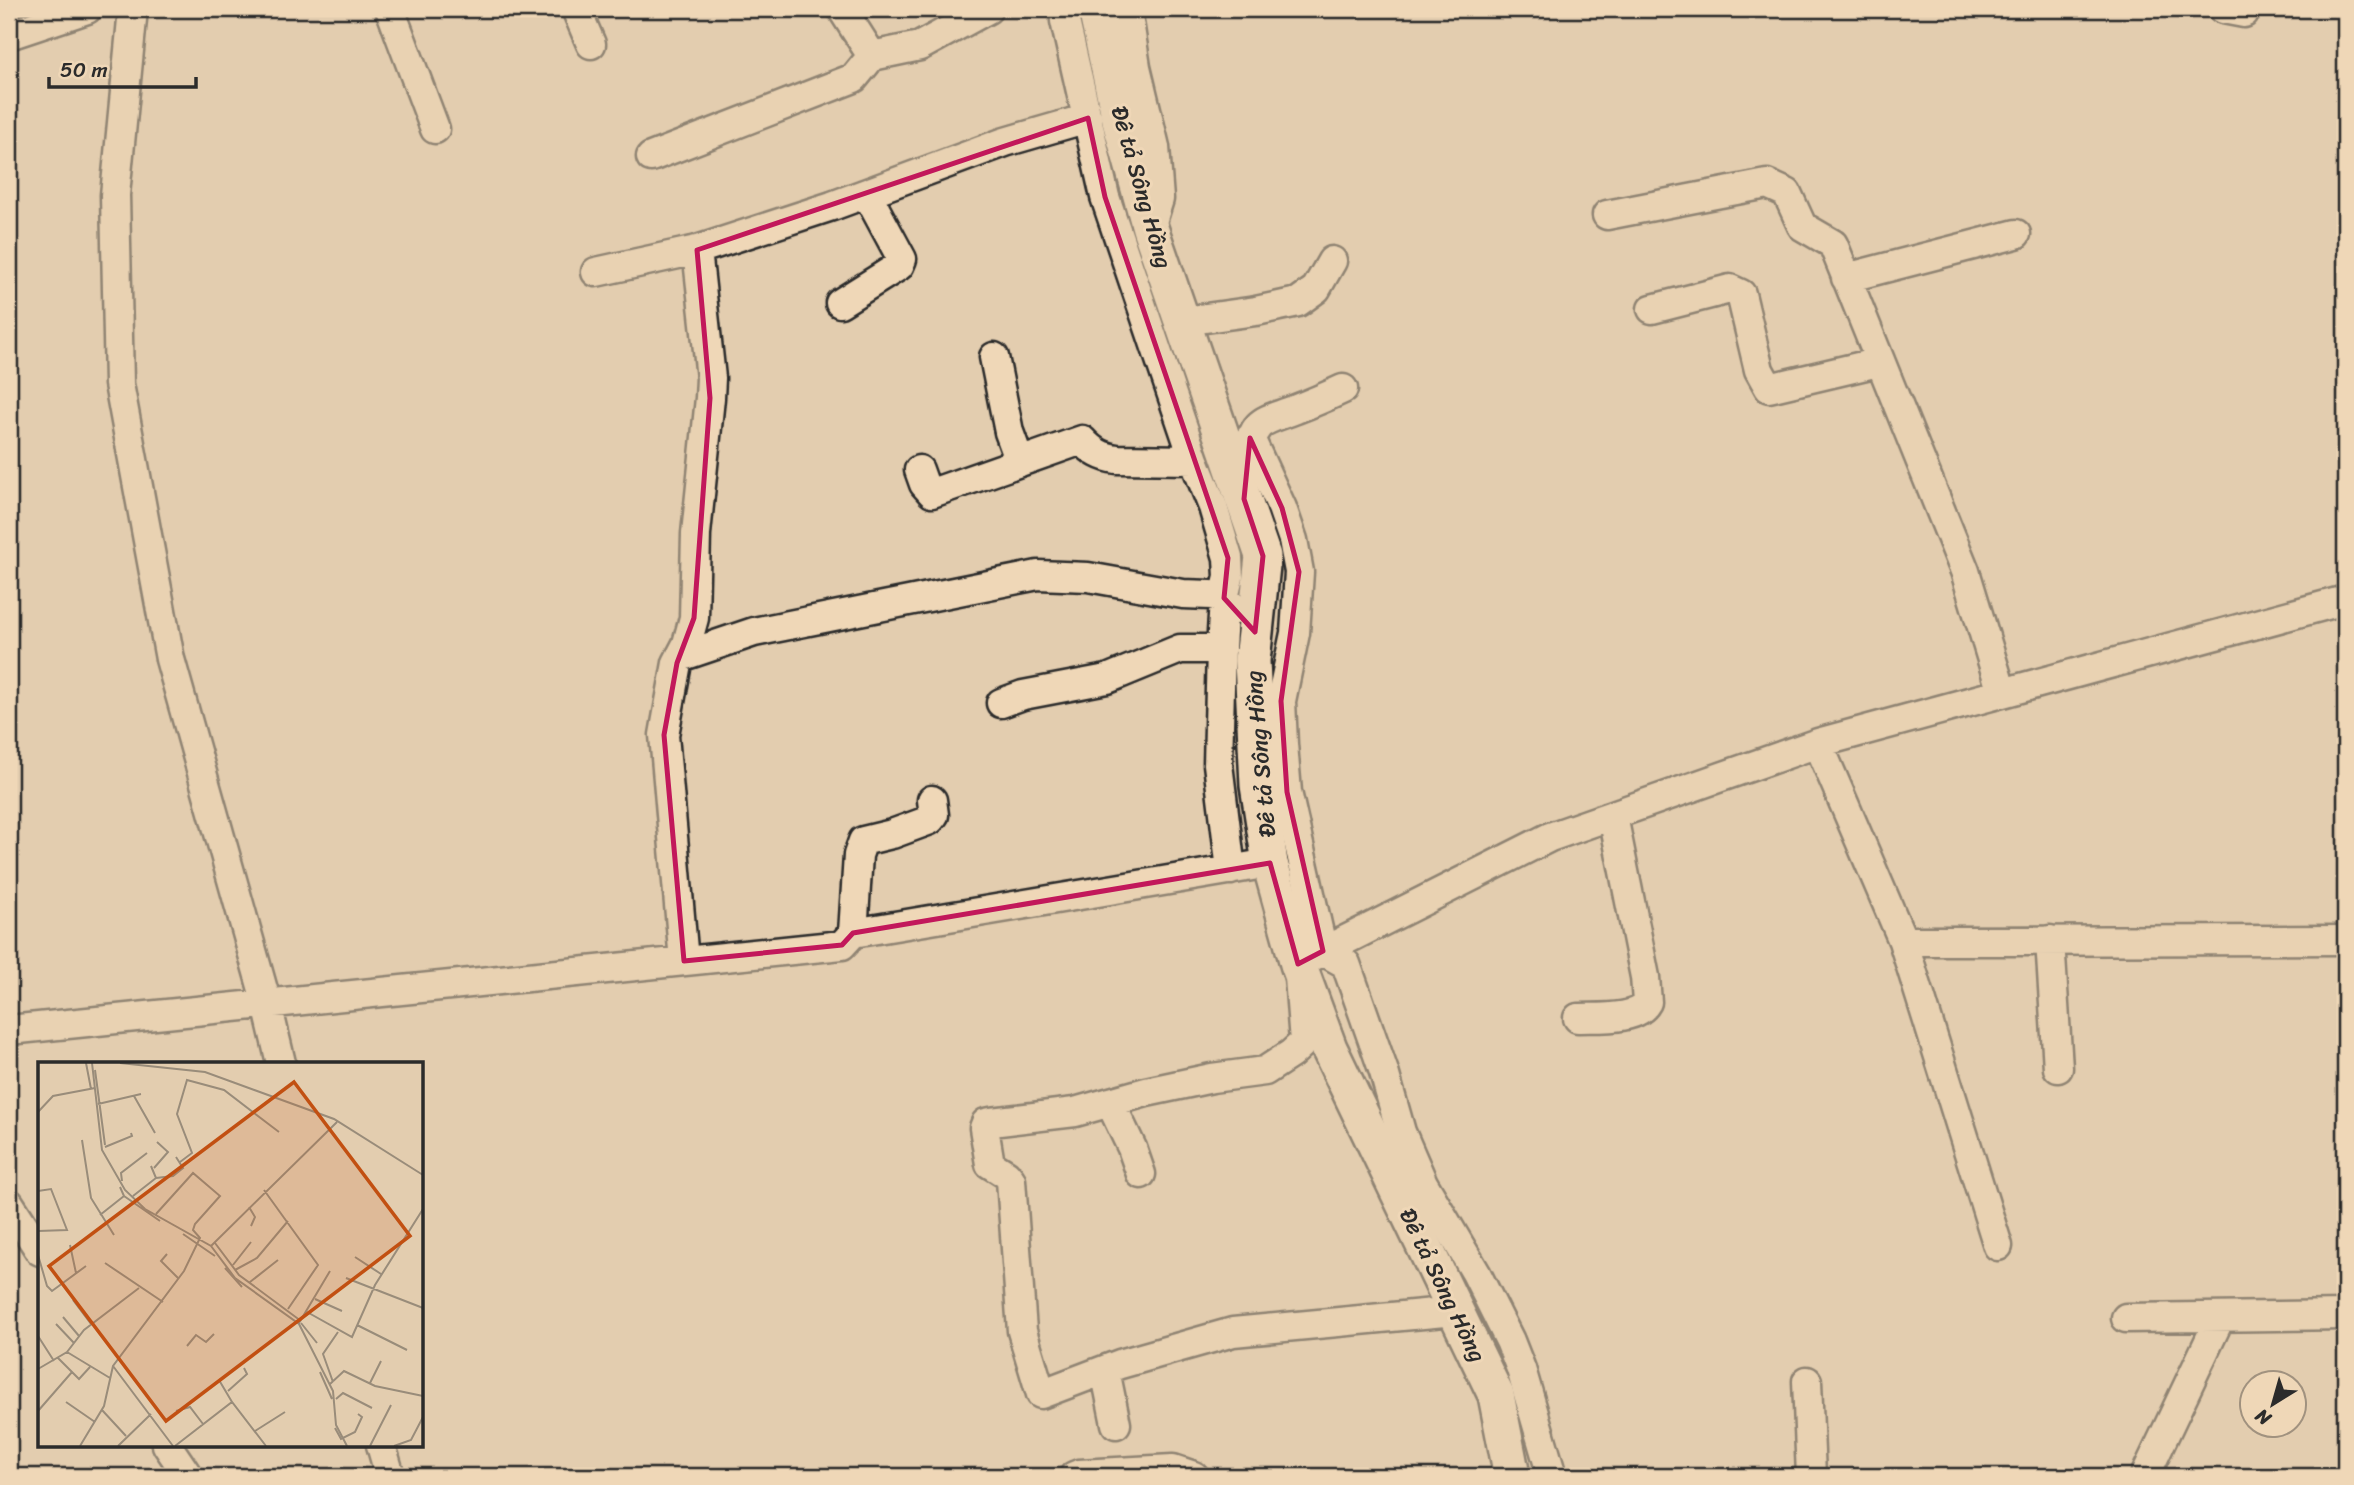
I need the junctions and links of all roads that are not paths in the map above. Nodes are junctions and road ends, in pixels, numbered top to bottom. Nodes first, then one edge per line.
1 (87, 9) edge
2 (133, 9) edge
3 (390, 9) edge
4 (576, 9) edge
5 (842, 9) edge
6 (1064, 9) edge
7 (1096, 9) edge
8 (1128, 9) edge
9 (983, 10) edge
10 (9, 35) edge
11 (591, 44) dead end
12 (872, 56) junction
13 (1088, 118) junction
14 (435, 129) dead end
15 (651, 157) dead end
16 (866, 194) junction
17 (1607, 215) dead end
18 (1150, 228) junction
19 (2016, 234) dead end
20 (697, 250) junction
21 (1332, 261) dead end
22 (596, 272) dead end
23 (1846, 278) junction
24 (840, 303) dead end
25 (1652, 309) dead end
26 (1184, 321) junction
27 (995, 358) dead end
28 (1879, 362) junction
29 (1343, 389) dead end
30 (1250, 438) junction
31 (1194, 460) junction
32 (1020, 462) junction
33 (919, 470) dead end
34 (1244, 499) junction
35 (1224, 598) junction
36 (2345, 600) edge
37 (1237, 655) junction
38 (680, 657) junction
39 (2002, 693) junction
40 (1281, 701) junction
41 (1001, 703) dead end
42 (1818, 743) junction
43 (1256, 750) junction
44 (932, 800) dead end
45 (1614, 817) junction
46 (1270, 863) junction
47 (1231, 870) junction
48 (853, 933) junction
49 (2050, 940) junction
50 (2345, 940) edge
51 (1903, 941) junction
52 (1310, 958) junction
53 (684, 961) junction
54 (267, 1004) junction
55 (1578, 1018) dead end
56 (9, 1030) edge
57 (281, 1062) edge
58 (2058, 1068) dead end
59 (1110, 1102) junction
60 (1141, 1174) dead end
61 (9, 1203) edge
62 (1997, 1246) dead end
63 (38, 1248) edge
64 (1455, 1311) junction
65 (2345, 1315) edge
66 (2126, 1318) dead end
67 (2220, 1318) junction
68 (1105, 1370) junction
69 (1807, 1381) dead end
70 (1116, 1424) dead end
71 (168, 1446) edge
72 (381, 1446) edge
73 (188, 1476) edge
74 (390, 1476) edge
75 (1074, 1476) edge
76 (1195, 1476) edge
77 (1512, 1476) edge
78 (1552, 1476) edge
79 (1811, 1476) edge
80 (2145, 1476) edge

1 - 10 street
2 - 54 street
3 - 14 street
4 - 11 street
5 - 12 street
6 - 13 street
7 - 18 main road, Đê tả Sông Hồng
8 - 18 street
9 - 12 street
12 - 15 street
13 - 16 street
13 - 31 street
16 - 20 street
16 - 24 street
17 - 23 street
18 - 26 main road, Đê tả Sông Hồng
19 - 23 street
20 - 22 street
20 - 38 street
21 - 26 street
23 - 28 street
25 - 28 street
26 - 34 main road, Đê tả Sông Hồng
27 - 32 street
28 - 39 street
29 - 30 street
30 - 34 street
30 - 40 street
31 - 32 street
31 - 35 street
32 - 33 street
34 - 37 main road, Đê tả Sông Hồng
35 - 37 street
35 - 38 street
36 - 39 street
37 - 41 street
37 - 43 main road, Đê tả Sông Hồng
37 - 47 street
38 - 53 street
39 - 42 street
40 - 43 street
40 - 52 street
42 - 45 street
42 - 51 street
43 - 46 main road, Đê tả Sông Hồng
44 - 48 street
45 - 52 street
45 - 55 street
46 - 47 street
46 - 52 main road, Đê tả Sông Hồng
47 - 48 street
48 - 53 street
49 - 50 street
49 - 51 street
49 - 58 street
51 - 62 street
52 - 59 street
52 - 64 main road, Đê tả Sông Hồng
52 - 78 street
53 - 54 street
54 - 56 street
54 - 57 street
59 - 60 street
59 - 68 street
61 - 63 street
64 - 68 street
64 - 77 main road, Đê tả Sông Hồng
65 - 67 street
66 - 67 street
67 - 80 street
68 - 70 street
69 - 79 street
71 - 73 street
72 - 74 street
75 - 76 street

